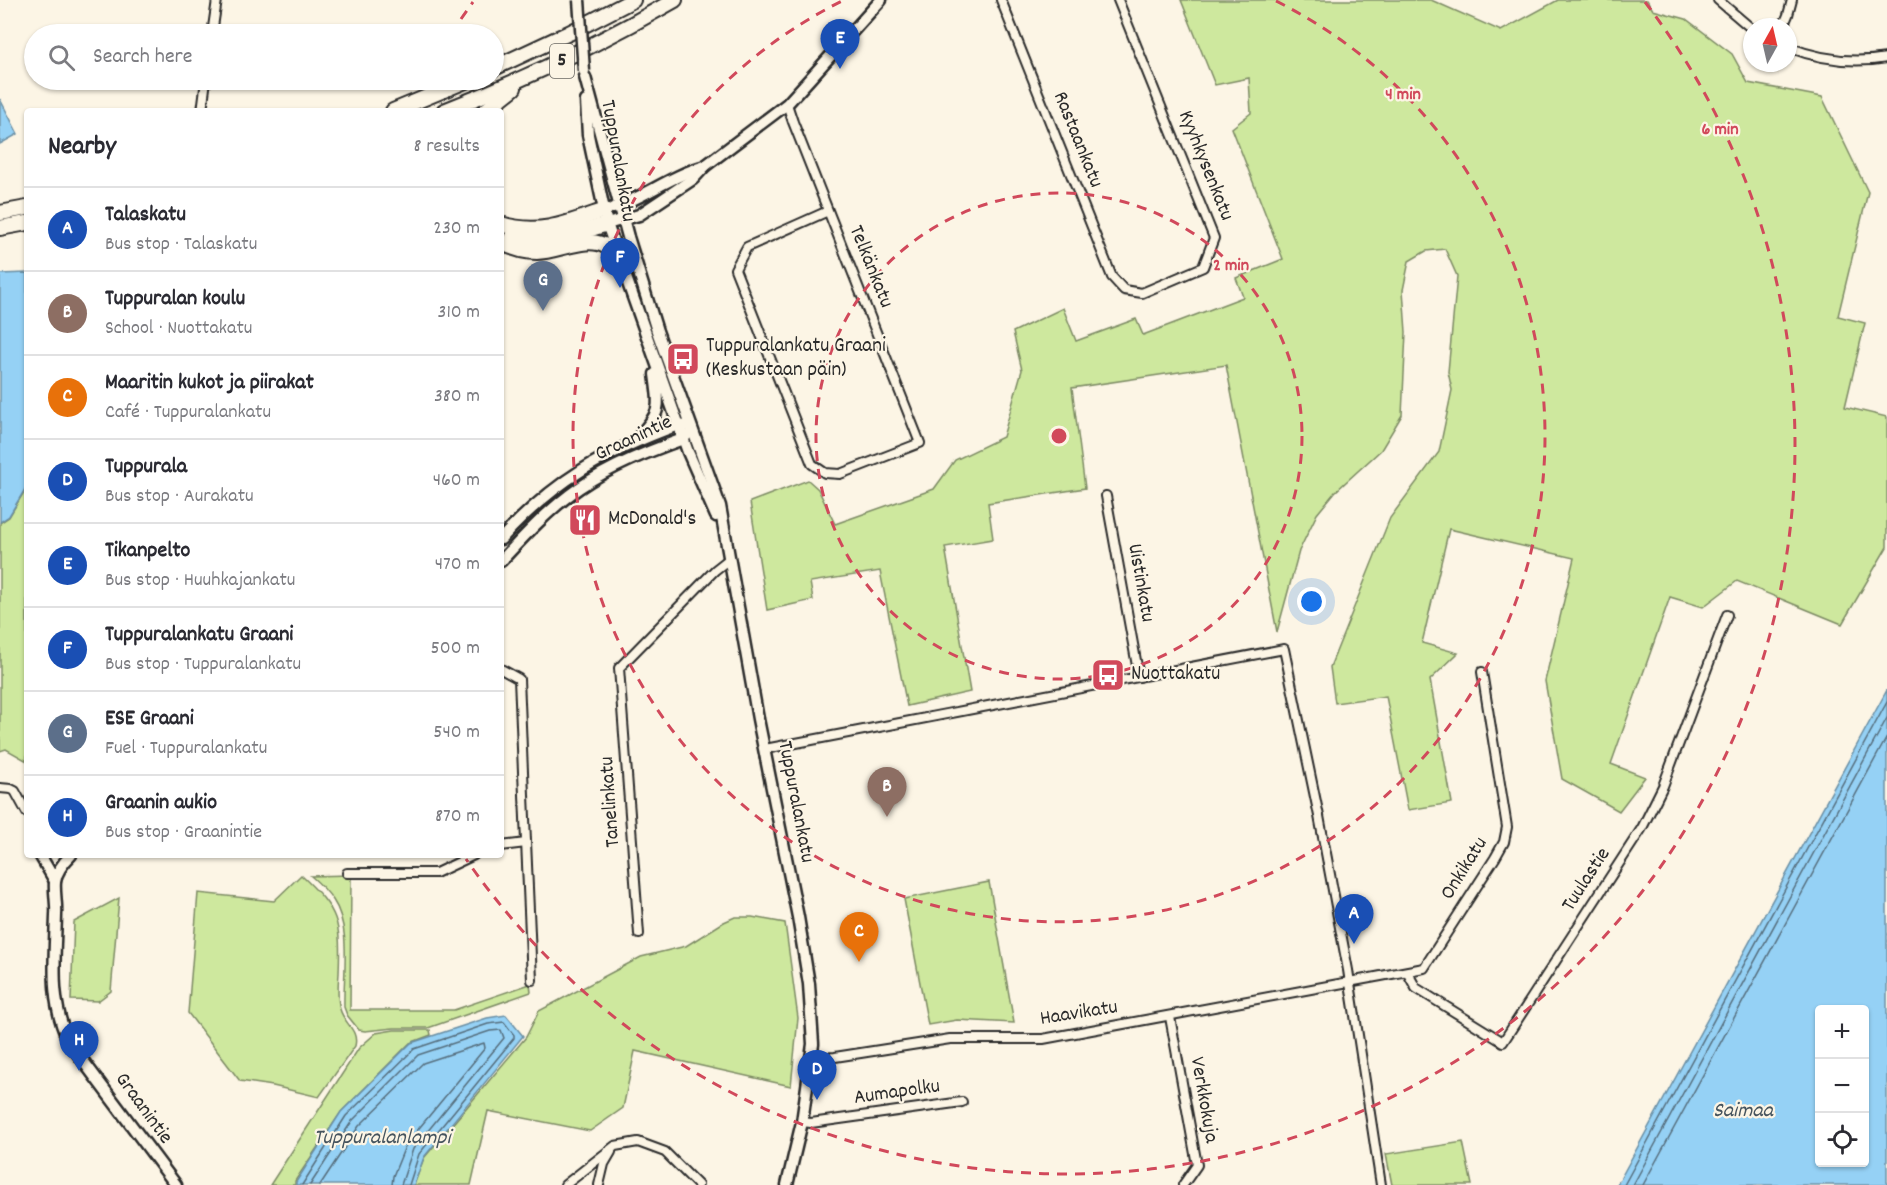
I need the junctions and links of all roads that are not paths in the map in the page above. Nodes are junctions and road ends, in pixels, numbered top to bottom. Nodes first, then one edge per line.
1 (217, 0) edge
2 (579, 0) edge
3 (633, 0) edge
4 (675, 0) edge
5 (881, 0) edge
6 (1001, 0) edge
7 (1118, 0) edge
8 (1718, 0) edge
9 (1791, 0) edge
10 (1787, 18) edge
11 (1743, 21) edge
12 (213, 24) edge
13 (1797, 51) edge
14 (1886, 59) edge
15 (504, 63) edge
16 (584, 74) junction
17 (522, 81) junction
18 (504, 88) edge
19 (205, 90) edge
20 (444, 90) edge
21 (499, 90) edge
22 (787, 104) junction
23 (202, 108) edge
24 (400, 108) edge
25 (452, 108) edge
26 (489, 108) edge
27 (705, 165) junction
28 (619, 206) junction
29 (24, 209) edge
30 (828, 211) junction
31 (0, 213) edge
32 (606, 217) junction
33 (623, 218) junction
34 (24, 224) edge
35 (504, 225) edge
36 (0, 228) edge
37 (504, 236) edge
38 (504, 243) edge
39 (619, 261) junction
40 (1124, 290) joint
41 (652, 353) junction
42 (678, 425) junction
43 (691, 428) junction
44 (683, 439) junction
45 (635, 441) junction
46 (1106, 496) dead end
47 (504, 536) edge
48 (729, 557) junction
49 (504, 558) edge
50 (1727, 615) dead end
51 (504, 671) edge
52 (1482, 672) dead end
53 (1139, 677) junction
54 (765, 749) junction
55 (0, 788) edge
56 (24, 808) edge
57 (526, 843) junction
58 (504, 846) edge
59 (42, 858) edge
60 (68, 858) edge
61 (468, 858) edge
62 (346, 873) dead end
63 (55, 881) junction
64 (639, 934) dead end
65 (1407, 972) junction
66 (532, 980) dead end
67 (1350, 981) junction
68 (1170, 1017) junction
69 (812, 1058) junction
70 (962, 1102) dead end
71 (802, 1122) junction
72 (615, 1146) junction
73 (176, 1185) edge
74 (565, 1185) edge
75 (599, 1185) edge
76 (698, 1185) edge
77 (787, 1185) edge
78 (1183, 1185) edge
79 (1381, 1185) edge

1 - 12 street
2 - 16 street, Tuppuralankatu, bridge
3 - 15 highway, 5
4 - 17 highway, 5
5 - 22 street
6 - 40 street, Rastaankatu
7 - 40 street, Kyyhkysenkatu
8 - 11 street
9 - 10 street
13 - 14 street
16 - 28 street, Tuppuralankatu
16 - 32 street, Tuppuralankatu
17 - 18 highway, 5
17 - 26 highway
19 - 23 street
20 - 24 highway
21 - 25 highway, 5
22 - 27 street
22 - 30 street, Telkänkatu
27 - 28 street
27 - 33 street
28 - 32 street
28 - 33 street, Tuppuralankatu
29 - 31 highway
30 - 30 street, Telkänkatu
32 - 33 street
32 - 35 highway
32 - 37 highway
32 - 39 street, Tuppuralankatu
33 - 43 street, Tuppuralankatu
34 - 36 highway
38 - 39 highway
39 - 41 street, Tuppuralankatu
41 - 42 street, Tuppuralankatu
41 - 45 street
42 - 43 street, Graanintie
42 - 44 street, Tuppuralankatu
42 - 45 street, Graanintie
43 - 44 street, Graanintie
43 - 48 street, Tuppuralankatu
44 - 48 street, Tuppuralankatu
44 - 49 street, Graanintie
45 - 47 street, Graanintie
46 - 53 street, Uistinkatu
48 - 54 street, Tuppuralankatu
48 - 64 street, Tanelinkatu
50 - 65 street, Tuulastie
51 - 57 street
52 - 65 street, Onkikatu
53 - 54 street
53 - 67 street
54 - 69 street, Tuppuralankatu
55 - 56 street
57 - 58 street
57 - 66 street
59 - 63 street, Graanintie
60 - 63 street
61 - 62 street
63 - 73 street, Graanintie
65 - 67 street, Onkikatu
67 - 68 street, Haavikatu
67 - 79 street
68 - 69 street, Haavikatu
68 - 78 street, Verkkokuja
69 - 71 street, Tuppuralankatu
70 - 71 street, Aumapolku
71 - 77 street, Tuppuralankatu
72 - 74 street
72 - 75 street
72 - 76 street

